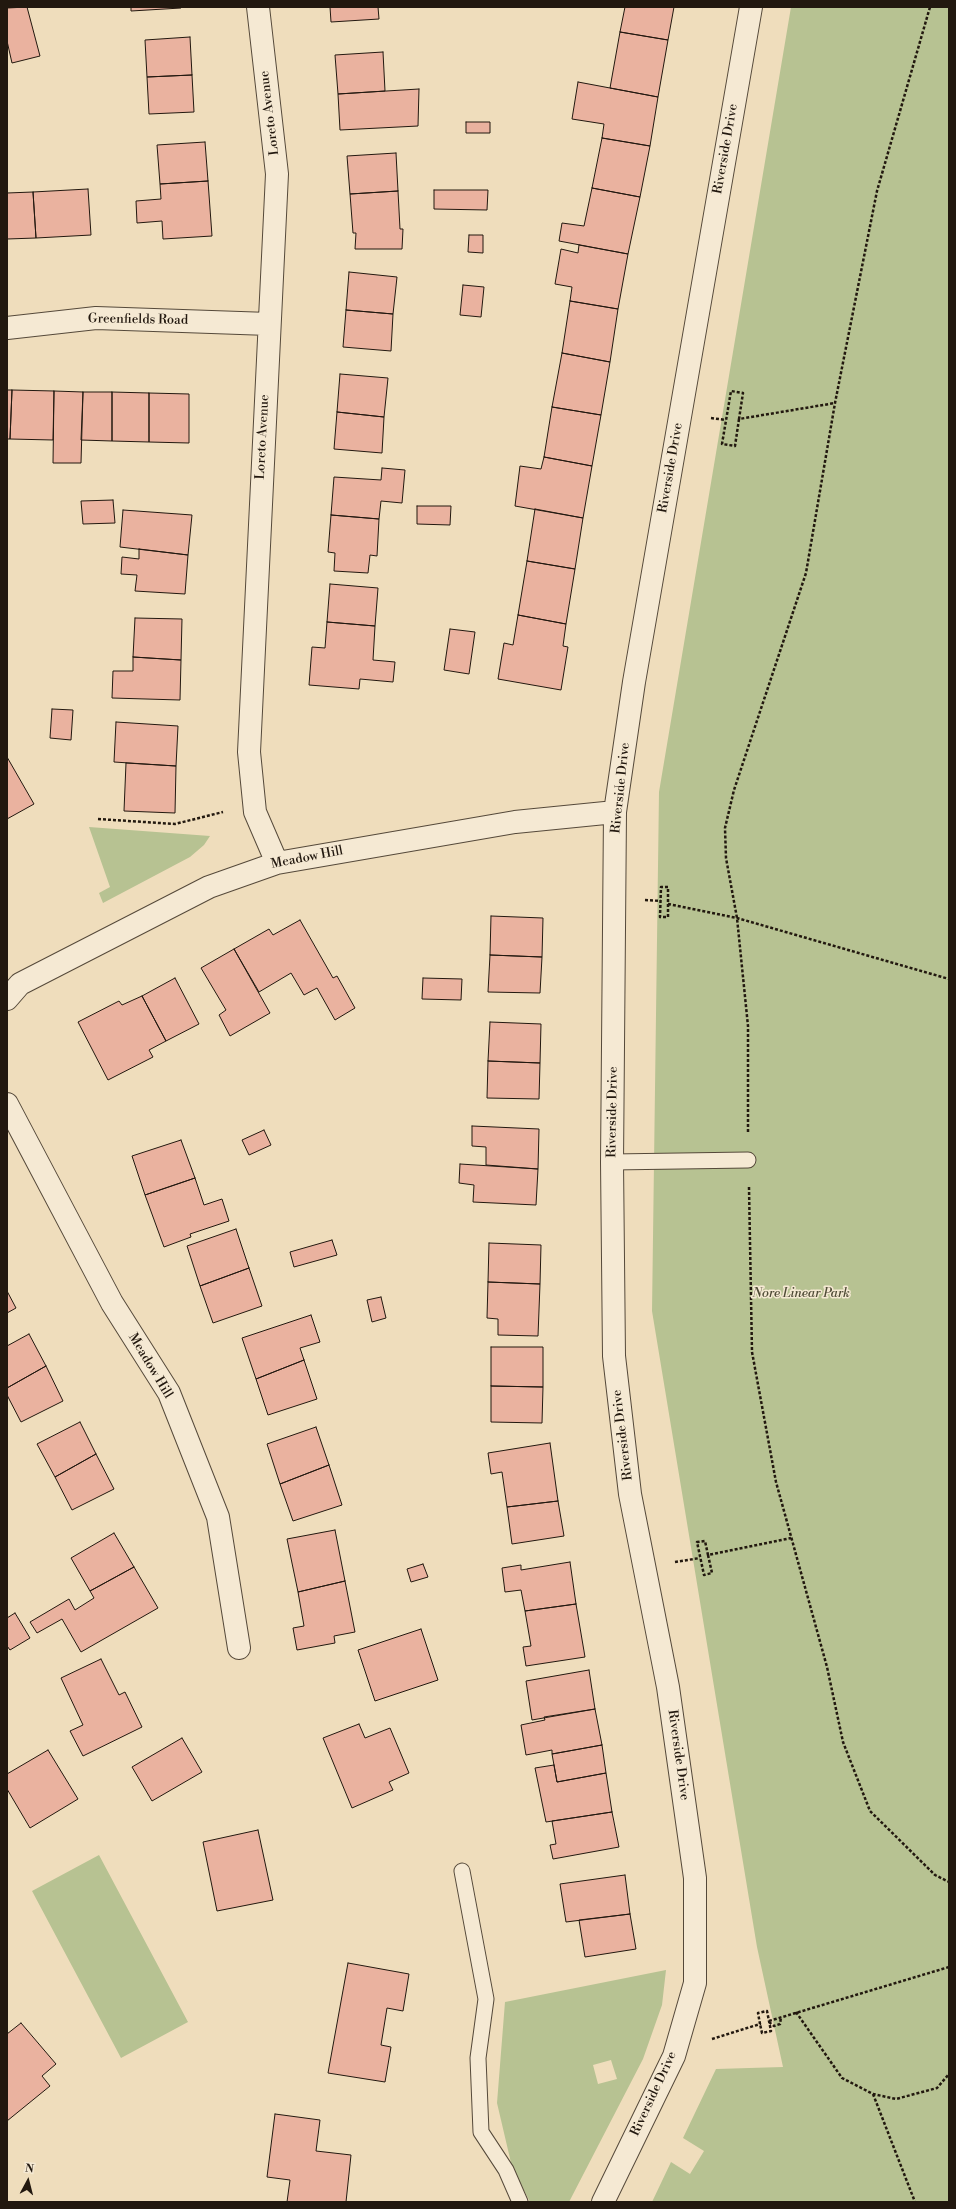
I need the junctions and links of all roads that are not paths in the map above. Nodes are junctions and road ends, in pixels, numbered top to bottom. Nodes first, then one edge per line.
1 (258, 7) edge
2 (751, 7) edge
3 (269, 324) junction
4 (7, 328) edge
5 (615, 812) junction
6 (277, 863) junction
7 (7, 1000) edge
8 (7, 1104) edge
9 (748, 1160) road end
10 (612, 1162) junction
11 (239, 1648) dead end
12 (462, 1871) dead end
13 (520, 2202) edge
14 (602, 2202) edge

1 - 3 street, Loreto Avenue
2 - 5 street, Riverside Drive
3 - 4 street, Greenfields Road
3 - 6 street, Loreto Avenue
5 - 6 street, Meadow Hill
5 - 10 street, Riverside Drive
6 - 7 street, Meadow Hill
8 - 11 street, Meadow Hill
9 - 10 lane
10 - 14 street, Riverside Drive
12 - 13 lane

